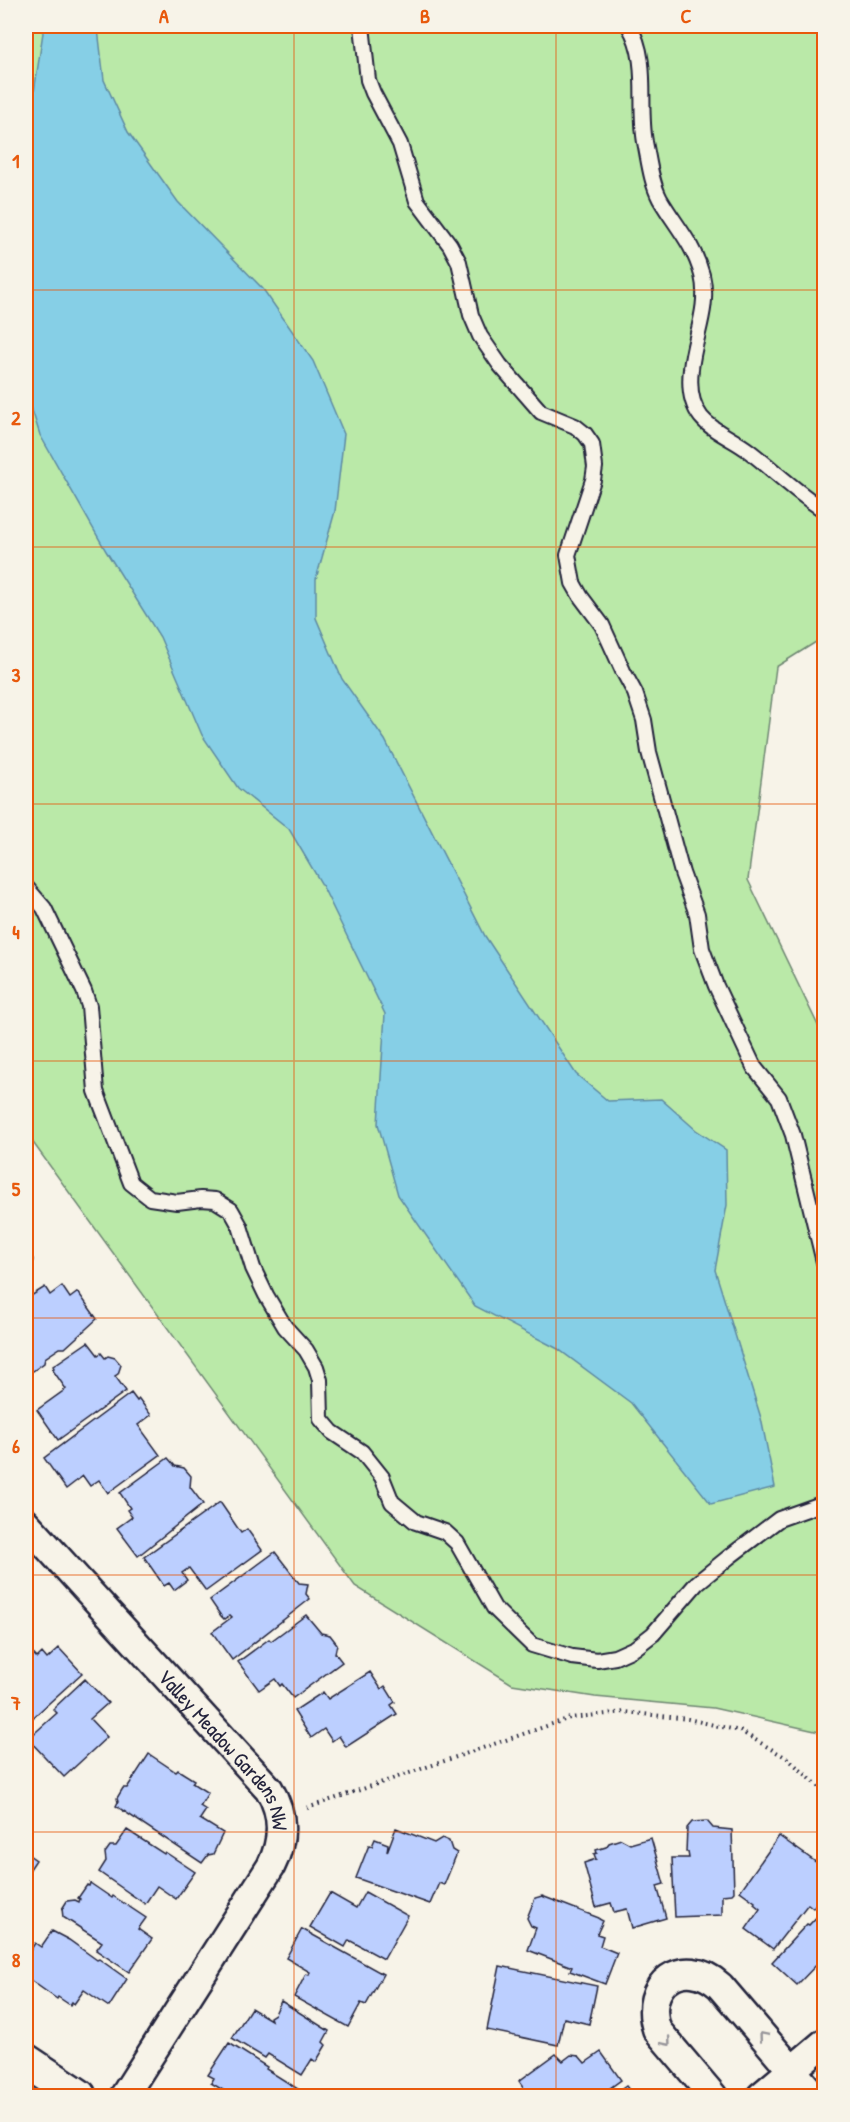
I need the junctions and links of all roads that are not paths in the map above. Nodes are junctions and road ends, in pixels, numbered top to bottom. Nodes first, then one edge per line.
1 (362, 26) edge
2 (629, 26) edge
3 (825, 510) edge
4 (26, 887) edge
5 (825, 1262) edge
6 (825, 1503) edge
7 (26, 1523) edge
8 (825, 2043) edge
9 (26, 2061) edge
10 (792, 2070) junction
11 (79, 2097) edge
12 (124, 2097) edge
13 (714, 2097) edge
14 (761, 2097) edge
15 (814, 2097) edge

1 - 5 lane
2 - 3 lane
4 - 6 lane
7 - 12 street, Valley Meadow Gardens NW
8 - 10 street
9 - 11 street
10 -> 13 street
10 - 14 street
10 - 15 street

